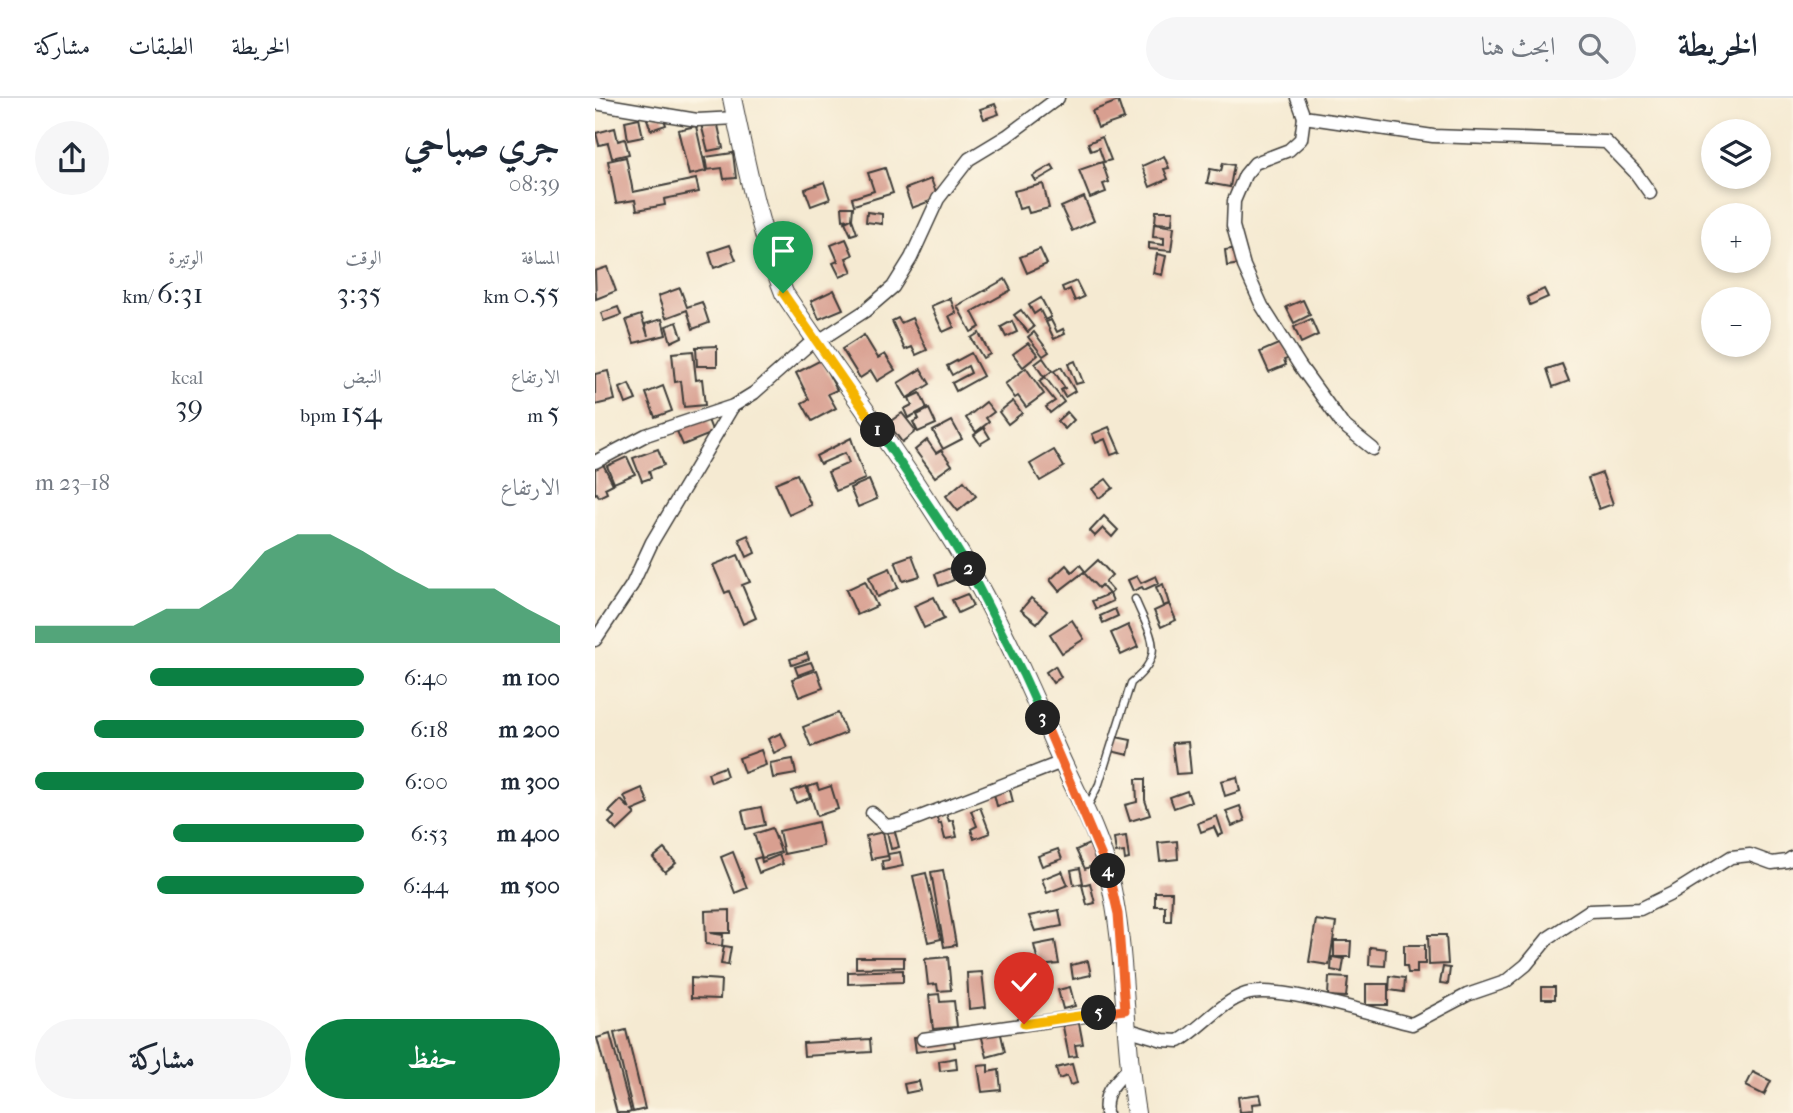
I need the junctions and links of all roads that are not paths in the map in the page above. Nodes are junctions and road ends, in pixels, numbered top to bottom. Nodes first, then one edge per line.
1 (733, 98) edge
2 (1058, 98) edge
3 (1297, 98) edge
4 (595, 103) edge
5 (1304, 117) junction
6 (736, 118) junction
7 (1650, 193) dead end
8 (815, 341) junction
9 (733, 406) junction
10 (1373, 449) dead end
11 (595, 463) edge
12 (1135, 599) dead end
13 (595, 640) edge
14 (1062, 762) junction
15 (872, 813) dead end
16 (1085, 813) junction
17 (1793, 857) edge
18 (1125, 1010) junction
19 (1126, 1029) junction
20 (923, 1039) dead end
21 (1129, 1068) junction
22 (1106, 1113) edge
23 (1136, 1113) edge

1 - 6 main road
2 - 8 street
3 - 5 street
4 - 6 street
5 - 7 street
5 - 10 street
6 - 8 main road
8 - 9 street
8 - 14 main road
9 - 11 street
9 - 13 street
12 - 16 lane
14 - 15 street
14 - 16 main road
16 - 18 main road
17 - 19 street
18 - 19 main road
18 - 20 street
19 - 21 main road
21 - 22 street
21 - 23 main road

